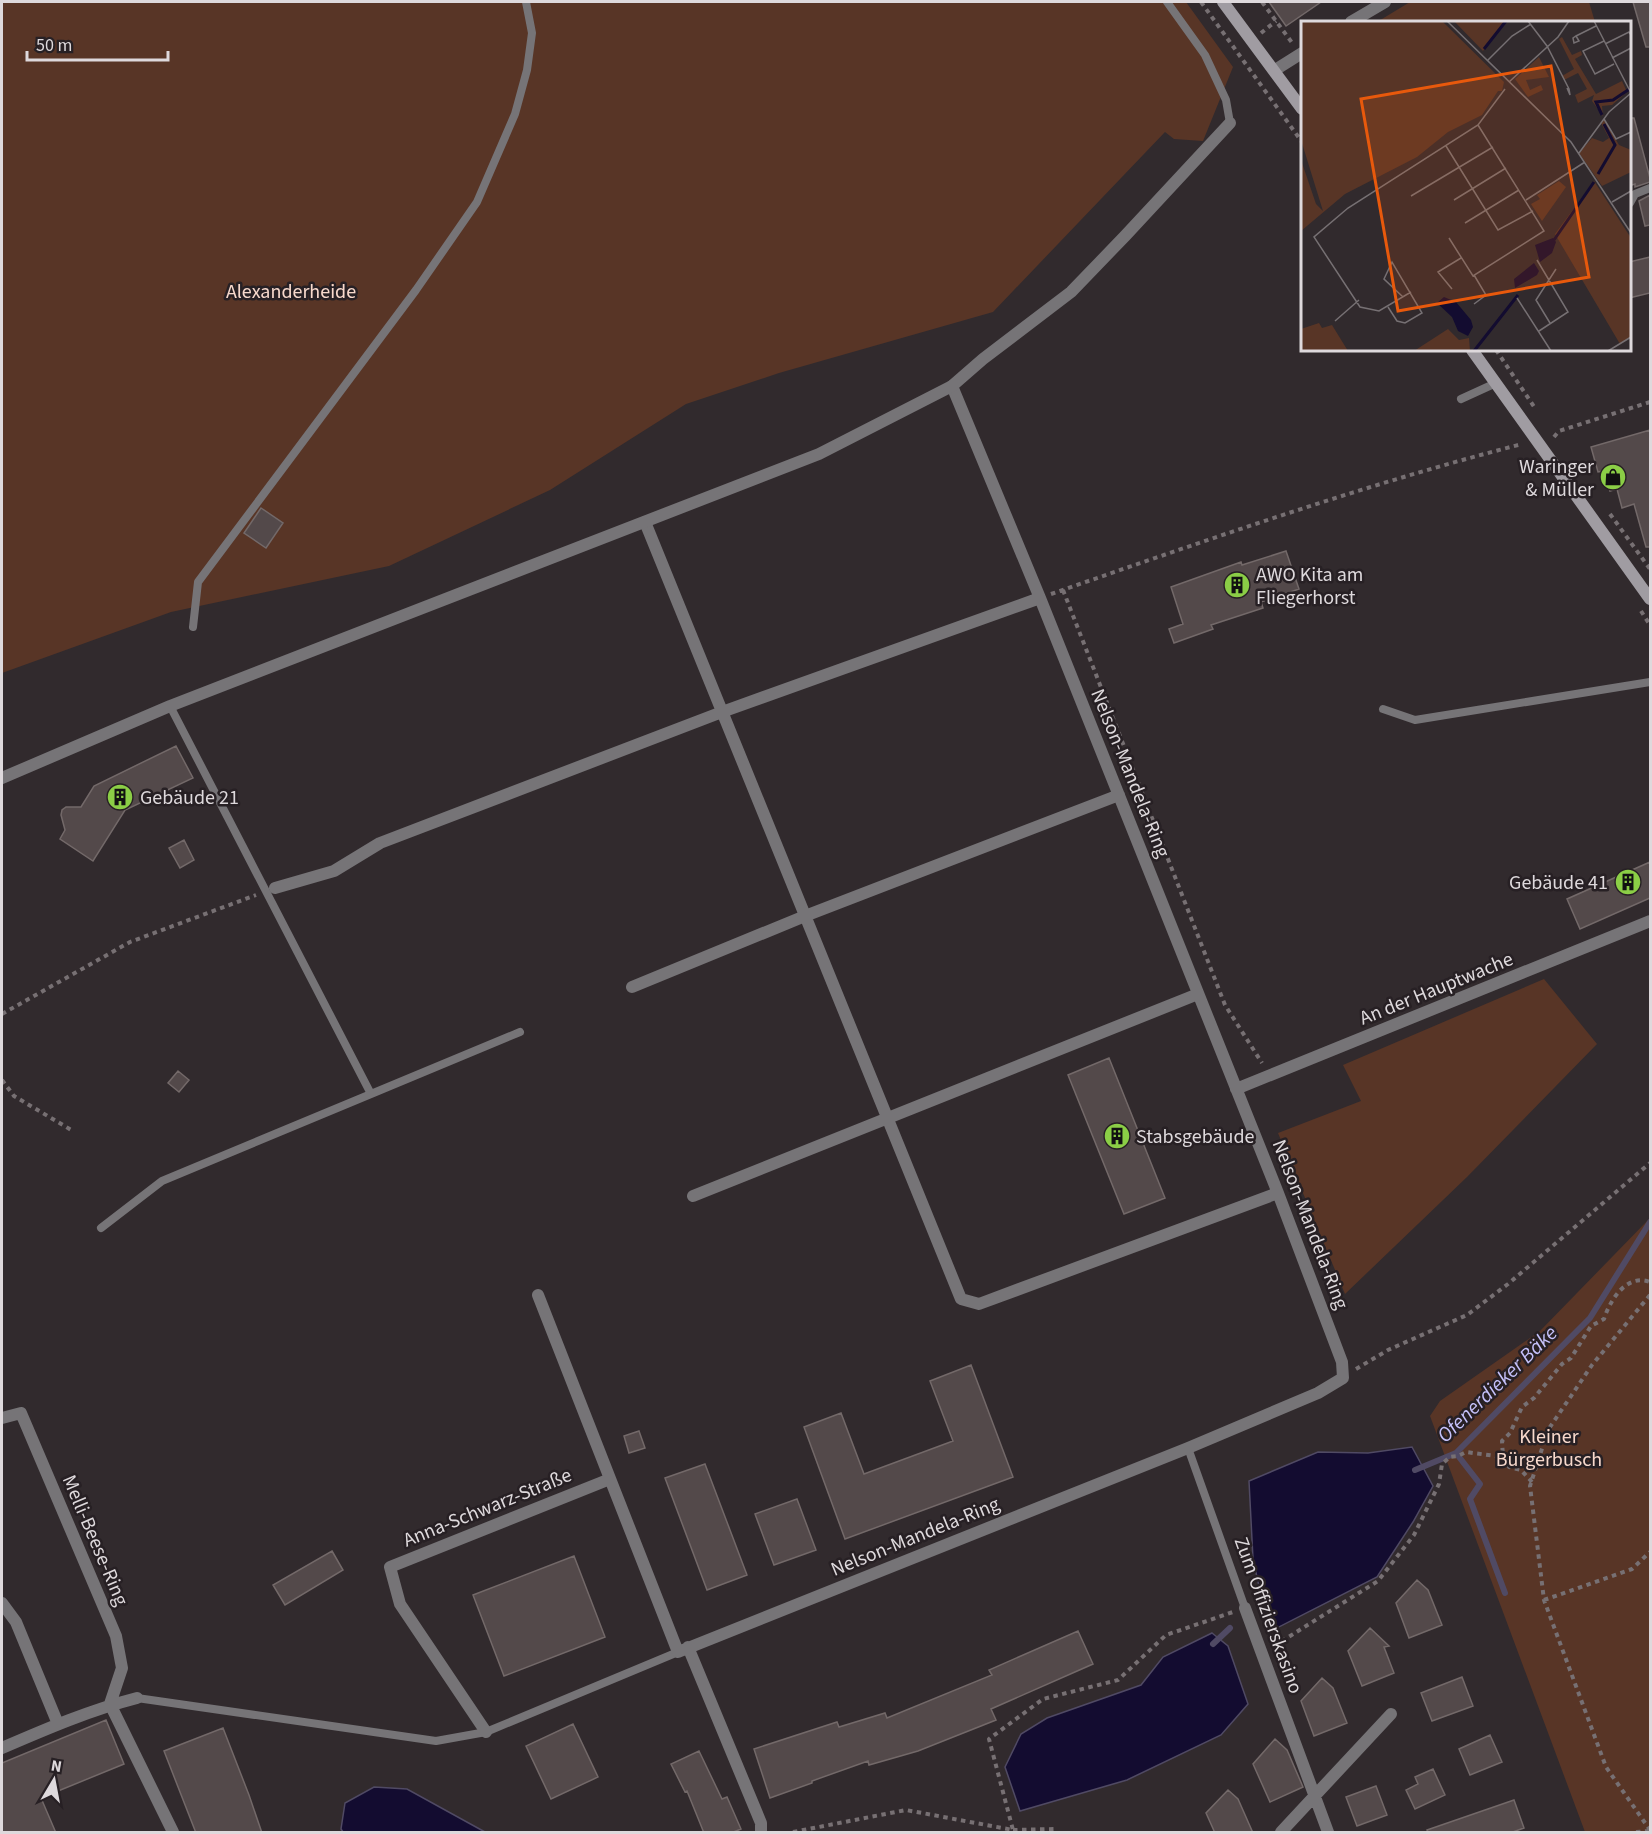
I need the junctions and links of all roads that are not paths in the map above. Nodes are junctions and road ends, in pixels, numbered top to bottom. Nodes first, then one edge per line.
1 (526, 2) edge
2 (1167, 2) edge
3 (1223, 2) edge
4 (1385, 2) edge
5 (1353, 21) edge
6 (1301, 54) edge
7 (1275, 70) junction
8 (1301, 108) edge
9 (1230, 123) joint
10 (1650, 189) edge
11 (1631, 199) edge
12 (1473, 351) edge
13 (1496, 383) junction
14 (952, 386) junction
15 (1461, 399) dead end
16 (645, 522) junction
17 (1040, 598) junction
18 (1650, 598) edge
19 (193, 627) dead end
20 (1650, 682) edge
21 (170, 706) junction
22 (1383, 709) dead end
23 (722, 712) junction
24 (2, 778) edge
25 (1119, 795) junction
26 (275, 888) road end
27 (805, 916) junction
28 (1650, 921) edge
29 (632, 987) dead end
30 (1198, 994) junction
31 (520, 1032) dead end
32 (1236, 1089) junction
33 (371, 1094) junction
34 (887, 1118) junction
35 (1278, 1193) junction
36 (693, 1196) dead end
37 (101, 1228) dead end
38 (538, 1295) dead end
39 (2, 1418) edge
40 (1188, 1448) junction
41 (610, 1479) junction
42 (2, 1603) edge
43 (1245, 1608) joint
44 (683, 1650) junction
45 (137, 1698) joint
46 (110, 1704) junction
47 (1391, 1714) dead end
48 (58, 1724) junction
49 (486, 1732) junction
50 (2, 1748) edge
51 (1315, 1796) junction
52 (172, 1833) edge
53 (761, 1833) edge
54 (1281, 1833) edge
55 (1328, 1833) edge

1 - 19 lane
2 - 9 lane
3 - 7 main road
4 - 5 street
6 - 7 street
7 - 8 main road
9 - 14 street
10 - 11 lane
12 - 13 main road
13 - 15 lane
13 - 18 main road
14 - 16 street
14 - 17 street, Nelson-Mandela-Ring
16 - 21 street
16 - 23 street
17 - 23 street
17 - 25 street, Nelson-Mandela-Ring
20 - 22 lane
21 - 24 street
21 - 33 lane
23 - 26 street
23 - 27 street
25 - 27 street
25 - 30 street, Nelson-Mandela-Ring
27 - 29 street
27 - 34 street
28 - 32 street, An der Hauptwache
30 - 32 street, Nelson-Mandela-Ring
30 - 34 street
31 - 33 lane
32 - 35 street, Nelson-Mandela-Ring
33 - 37 lane
34 - 35 street
34 - 36 street
35 - 40 street, Nelson-Mandela-Ring
38 - 41 street
39 - 46 street, Melli-Beese-Ring
40 - 43 lane, Zum Offizierskasino
40 - 44 street, Nelson-Mandela-Ring
41 - 44 street
41 - 49 street, Anna-Schwarz-Straße
42 - 48 street
43 - 51 street, Zum Offizierskasino
44 - 49 lane
44 - 53 street
45 - 46 street
45 - 49 lane
46 - 48 street
46 - 52 street
47 - 51 street
48 - 50 street
51 - 54 street
51 - 55 street, Zum Offizierskasino

